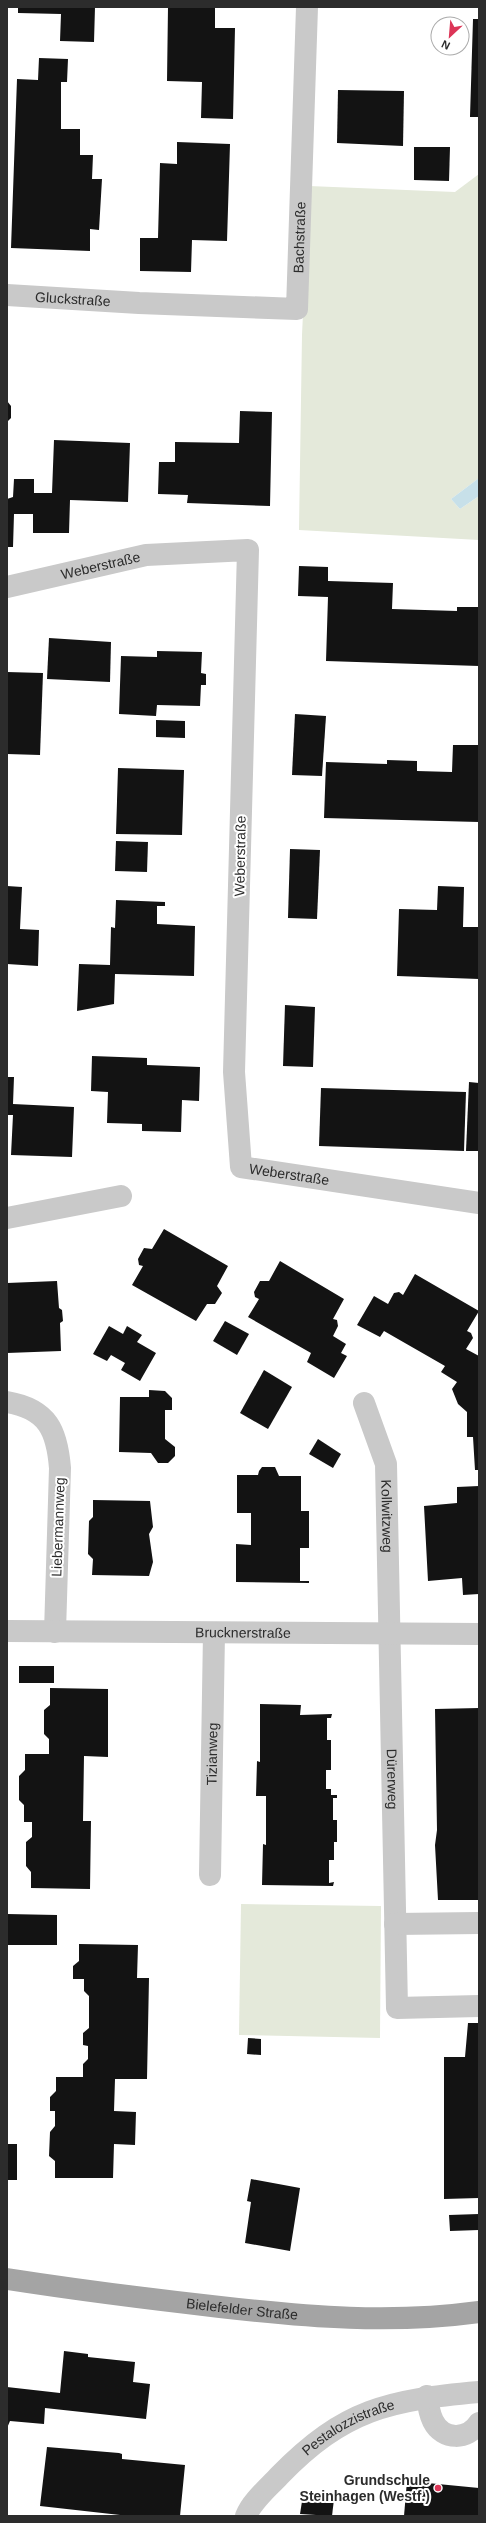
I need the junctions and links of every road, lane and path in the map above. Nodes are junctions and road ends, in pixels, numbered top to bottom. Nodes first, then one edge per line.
1 (307, 7) edge
2 (7, 295) edge
3 (139, 303) joint
4 (7, 587) edge
5 (121, 1196) dead end
6 (479, 1203) edge
7 (7, 1218) edge
8 (7, 1402) edge
9 (364, 1403) dead end
10 (7, 1631) edge
11 (55, 1632) junction
12 (214, 1633) junction
13 (390, 1634) junction
14 (479, 1634) edge
15 (210, 1875) dead end
16 (479, 1923) edge
17 (395, 1924) junction
18 (479, 2006) edge
19 (7, 2279) edge
20 (479, 2312) edge
21 (479, 2392) edge
22 (427, 2396) junction
23 (479, 2423) edge
24 (246, 2516) edge

1 - 3 street, Bachstraße
2 - 3 street, Gluckstraße
4 - 6 street, Weberstraße
5 - 7 street
8 - 11 street, Liebermannweg
9 - 13 street, Kollwitzweg
10 - 11 street, Brucknerstraße
11 - 12 street, Brucknerstraße
12 - 13 street, Brucknerstraße
12 - 15 street, Tizianweg
13 - 14 street, Brucknerstraße
13 - 17 street, Dürerweg
16 - 17 street
17 - 18 street, Dürerweg
19 - 20 main road, Bielefelder Straße
21 - 22 street, Pestalozzistraße
22 - 23 street
22 - 24 street, Pestalozzistraße

